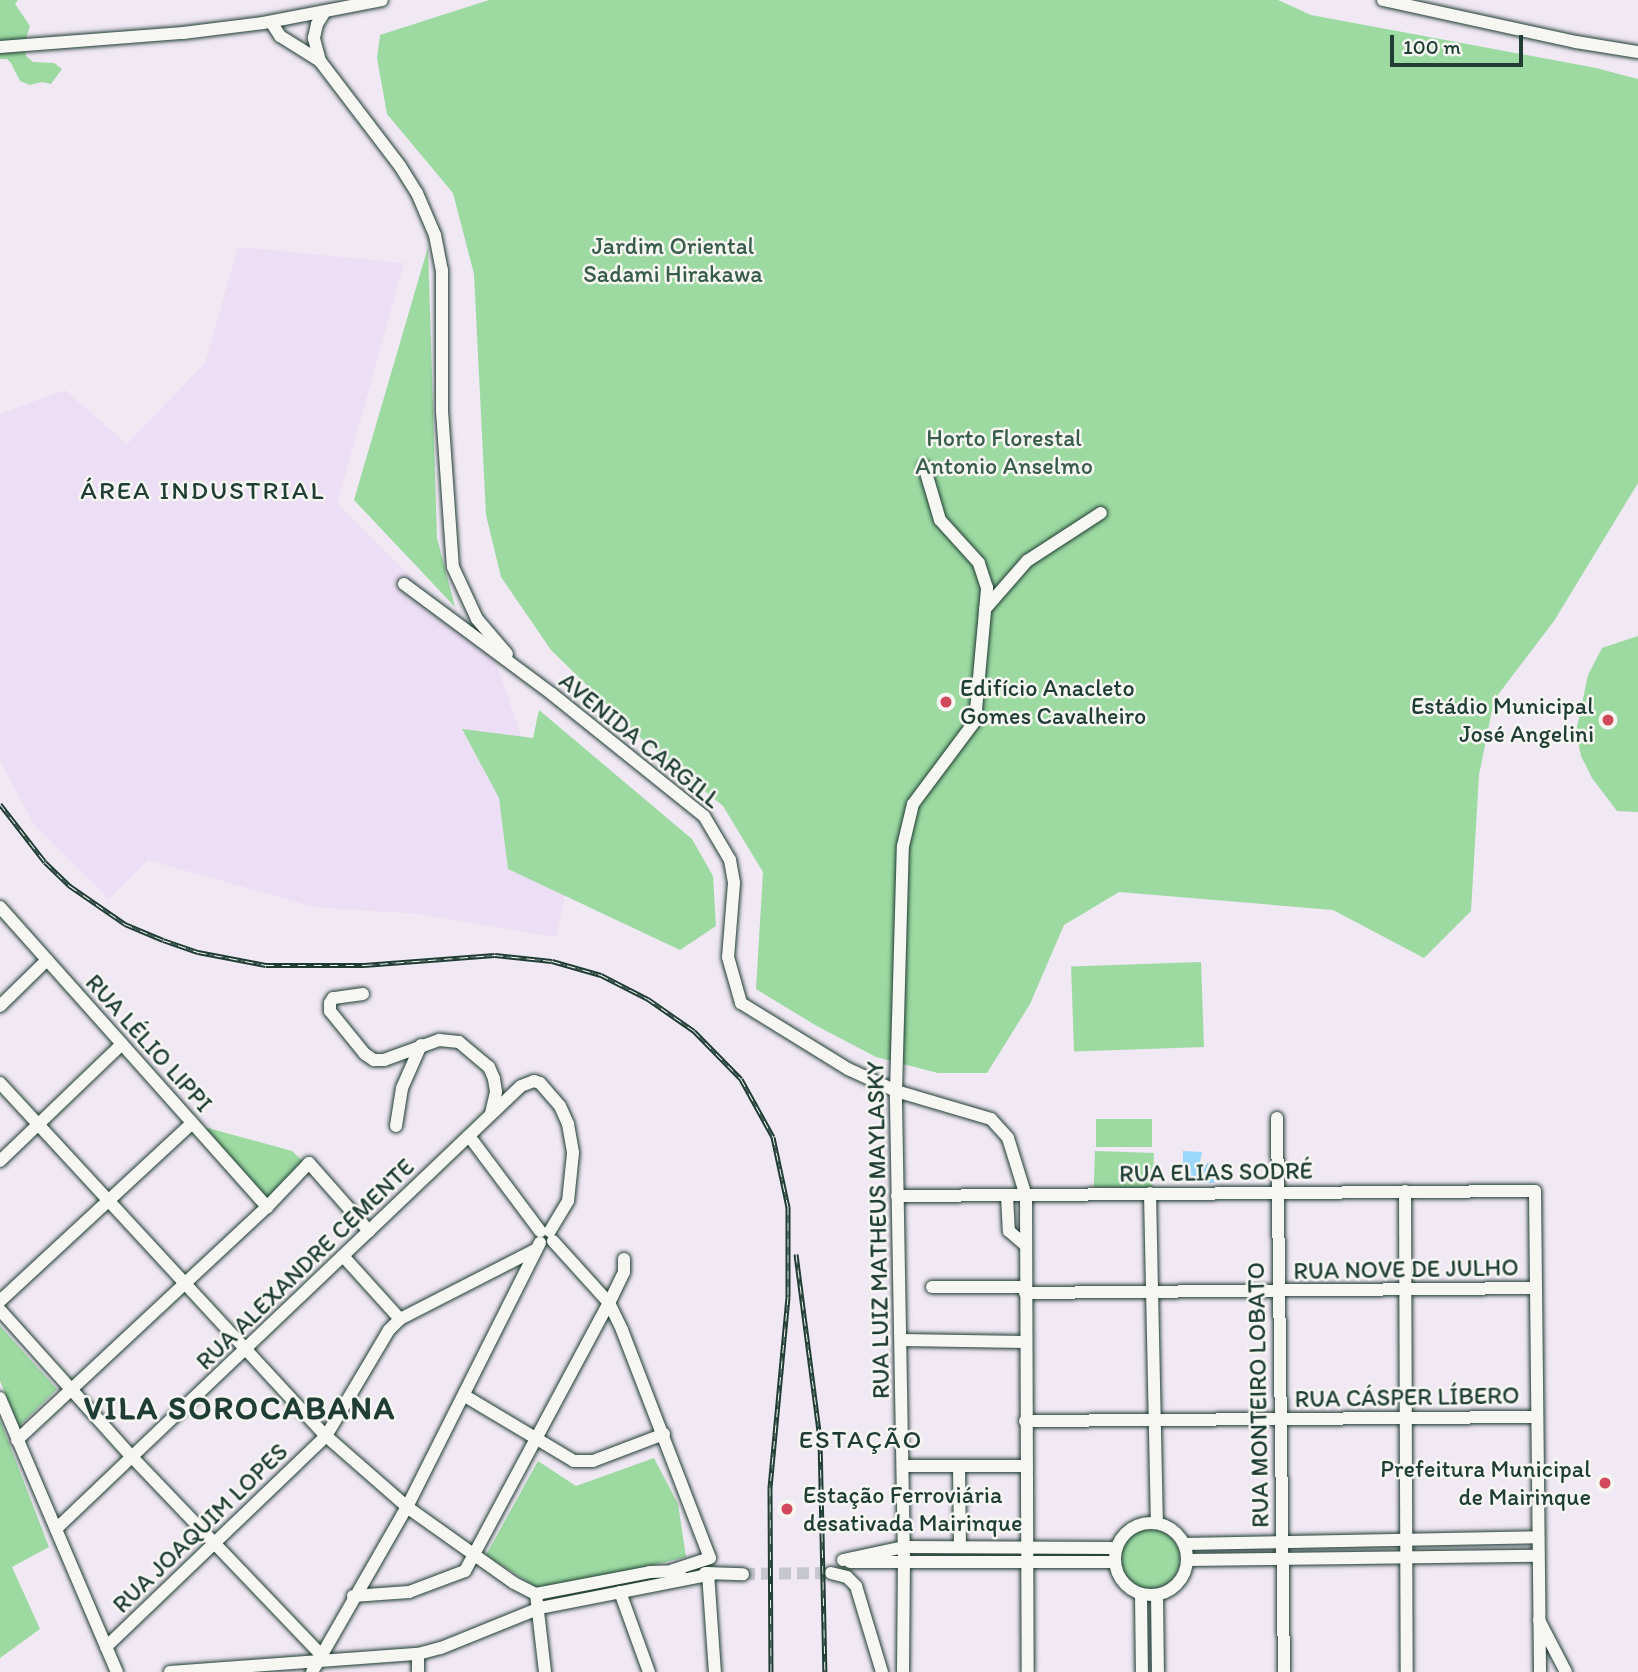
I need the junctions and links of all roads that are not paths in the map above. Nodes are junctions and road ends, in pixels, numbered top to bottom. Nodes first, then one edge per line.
1 (382, 0) edge
2 (1383, 0) edge
3 (324, 13) junction
4 (271, 22) junction
5 (0, 47) edge
6 (1638, 52) edge
7 (320, 61) junction
8 (924, 466) dead end
9 (1101, 513) dead end
10 (404, 584) dead end
11 (985, 610) junction
12 (552, 694) junction
13 (0, 907) edge
14 (47, 960) junction
15 (363, 994) dead end
16 (0, 1006) edge
17 (122, 1044) junction
18 (421, 1045) junction
19 (0, 1083) edge
20 (896, 1091) junction
21 (489, 1117) junction
22 (1277, 1118) dead end
23 (192, 1123) junction
24 (38, 1125) junction
25 (396, 1126) dead end
26 (469, 1136) junction
27 (0, 1161) edge
28 (1405, 1191) junction
29 (1277, 1192) junction
30 (1150, 1193) junction
31 (897, 1196) junction
32 (1007, 1196) junction
33 (1026, 1196) junction
34 (109, 1200) junction
35 (267, 1207) junction
36 (369, 1231) junction
37 (544, 1239) junction
38 (1025, 1245) junction
39 (343, 1256) junction
40 (624, 1259) dead end
41 (183, 1284) junction
42 (932, 1287) dead end
43 (1535, 1288) junction
44 (1025, 1290) junction
45 (1405, 1290) junction
46 (1278, 1292) junction
47 (1152, 1294) junction
48 (0, 1301) edge
49 (609, 1303) junction
50 (0, 1310) edge
51 (400, 1319) junction
52 (901, 1340) junction
53 (1025, 1342) junction
54 (244, 1350) junction
55 (70, 1388) junction
56 (465, 1396) junction
57 (0, 1398) edge
58 (1537, 1417) junction
59 (1280, 1419) junction
60 (1405, 1419) junction
61 (1153, 1420) junction
62 (1025, 1421) junction
63 (664, 1434) junction
64 (326, 1436) junction
65 (533, 1438) junction
66 (17, 1440) junction
67 (132, 1457) junction
68 (903, 1466) junction
69 (959, 1466) junction
70 (1027, 1466) junction
71 (407, 1507) junction
72 (1157, 1523) junction
73 (56, 1530) junction
74 (1538, 1537) junction
75 (214, 1541) junction
76 (1406, 1541) junction
77 (1184, 1544) junction
78 (1281, 1544) junction
79 (960, 1546) junction
80 (1028, 1546) junction
81 (904, 1547) junction
82 (1116, 1548) junction
83 (475, 1555) junction
84 (1538, 1556) junction
85 (1406, 1557) junction
86 (1282, 1558) junction
87 (904, 1560) junction
88 (1028, 1560) junction
89 (1187, 1560) junction
90 (1114, 1562) junction
91 (672, 1570) junction
92 (831, 1573) tunnel mouth
93 (743, 1574) tunnel mouth
94 (710, 1575) junction
95 (620, 1592) junction
96 (536, 1594) junction
97 (1141, 1595) junction
98 (1157, 1595) junction
99 (353, 1596) junction
100 (540, 1608) junction
101 (1539, 1619) junction
102 (106, 1647) junction
103 (418, 1654) junction
104 (316, 1663) edge
105 (883, 1669) edge
106 (117, 1672) edge
107 (170, 1672) edge
108 (418, 1672) edge
109 (545, 1672) edge
110 (649, 1672) edge
111 (715, 1672) edge
112 (903, 1672) edge
113 (1028, 1672) edge
114 (1142, 1672) edge
115 (1158, 1672) edge
116 (1284, 1672) edge
117 (1407, 1672) edge
118 (1539, 1672) edge
119 (1566, 1672) edge

1 - 3 street
2 - 6 street
3 - 4 street
3 - 7 street
4 - 5 street
4 - 7 street
7 - 12 street
8 - 11 street, RUA LUIZ MATHEUS MAYLASKY
9 - 11 street
10 - 12 street, AVENIDA CARGILL
11 - 20 street, RUA LUIZ MATHEUS MAYLASKY
12 - 20 street, AVENIDA CARGILL
13 - 14 street, RUA LÉLIO LIPPI
14 - 16 street
14 - 17 street, RUA LÉLIO LIPPI
15 - 18 street
17 - 23 street, RUA LÉLIO LIPPI
17 - 24 street
18 - 21 street
18 - 25 street
19 - 24 street
20 - 31 street, RUA LUIZ MATHEUS MAYLASKY
20 - 33 street, AVENIDA CARGILL
21 - 26 street, RUA ALEXANDRE CEMENTE
21 - 37 street, RUA ALEXANDRE CEMENTE
22 - 29 street, RUA MONTEIRO LOBATO
23 - 34 street
23 - 35 street, RUA LÉLIO LIPPI
24 - 27 street
24 - 34 street
26 - 36 street, RUA ALEXANDRE CEMENTE
26 - 37 street
28 - 29 street, RUA ELIAS SODRÉ
28 - 43 street, RUA ELIAS SODRÉ
28 - 45 street
29 - 30 street, RUA ELIAS SODRÉ
29 - 46 street, RUA MONTEIRO LOBATO
30 - 33 street, RUA ELIAS SODRÉ
30 - 47 street
31 - 32 street, RUA ELIAS SODRÉ
31 - 52 street, RUA LUIZ MATHEUS MAYLASKY
32 - 33 street, RUA ELIAS SODRÉ
32 - 38 street
33 - 38 street, AVENIDA CARGILL
34 - 41 street
34 - 48 street
35 - 36 street
35 - 41 street
36 - 39 street, RUA ALEXANDRE CEMENTE
37 - 49 street
37 - 51 street, RUA JOAQUIM LOPES
37 - 56 street
38 - 44 street, AVENIDA CARGILL
39 - 51 street
39 - 54 street, RUA ALEXANDRE CEMENTE
40 - 49 street
41 - 54 street
41 - 55 street
42 - 44 street, RUA NOVE DE JULHO
43 - 45 street, RUA NOVE DE JULHO
43 - 58 street
44 - 47 street, RUA NOVE DE JULHO
44 - 53 street, AVENIDA CARGILL
45 - 46 street, RUA NOVE DE JULHO
45 - 60 street
46 - 47 street, RUA NOVE DE JULHO
46 - 59 street, RUA MONTEIRO LOBATO
47 - 61 street
49 - 63 street
49 - 65 street
50 - 55 street
51 - 64 street, RUA JOAQUIM LOPES
52 - 53 street
52 - 68 street, RUA LUIZ MATHEUS MAYLASKY
53 - 62 street, AVENIDA CARGILL
54 - 64 street
54 - 67 street, RUA ALEXANDRE CEMENTE
55 - 66 street
55 - 67 street
56 - 65 street
56 - 71 street
57 - 66 street
58 - 60 street, RUA CÁSPER LÍBERO
58 - 74 street
59 - 60 street, RUA CÁSPER LÍBERO
59 - 61 street, RUA CÁSPER LÍBERO
59 - 78 street, RUA MONTEIRO LOBATO
60 - 76 street
61 - 62 street, RUA CÁSPER LÍBERO
61 - 72 street
62 - 70 street, AVENIDA CARGILL
63 - 65 street
63 - 91 street
64 - 71 street
64 - 75 street, RUA JOAQUIM LOPES
65 - 83 street
66 - 73 street
67 - 73 street, RUA ALEXANDRE CEMENTE
67 - 75 street
68 - 69 street
68 - 81 street, RUA LUIZ MATHEUS MAYLASKY
69 - 70 street
69 - 79 street
70 - 80 street, AVENIDA CARGILL
71 - 83 street
71 - 99 street
72 - 77 street
72 - 82 street
73 - 102 street
74 - 76 street
74 - 84 street
75 - 102 street, RUA JOAQUIM LOPES
75 - 104 street
76 - 78 street
76 - 85 street
77 - 78 street
77 - 89 street
78 - 86 street, RUA MONTEIRO LOBATO
79 - 80 street
79 - 81 street
80 - 82 street
80 - 88 street, AVENIDA CARGILL
81 - 87 street, RUA LUIZ MATHEUS MAYLASKY
81 - 87 street
82 - 90 street
83 - 96 street
83 - 99 street
84 - 85 street
84 - 101 street
85 - 86 street
85 - 117 street
86 - 89 street
86 - 116 street, RUA MONTEIRO LOBATO
87 - 88 street
87 - 112 street, RUA LUIZ MATHEUS MAYLASKY
88 - 90 street
88 - 113 street, AVENIDA CARGILL
89 - 98 street
90 - 97 street
91 - 94 street
91 - 96 street
92 - 105 street
93 - 94 street
94 - 95 street
94 - 111 street
95 - 100 street
95 - 110 street
96 - 100 street
97 - 98 street
97 - 114 street
98 - 115 street
99 - 104 street
100 - 103 street
100 - 109 street
101 - 118 street
101 - 119 street
102 - 106 street
103 - 104 street
103 - 108 street
104 - 107 street

